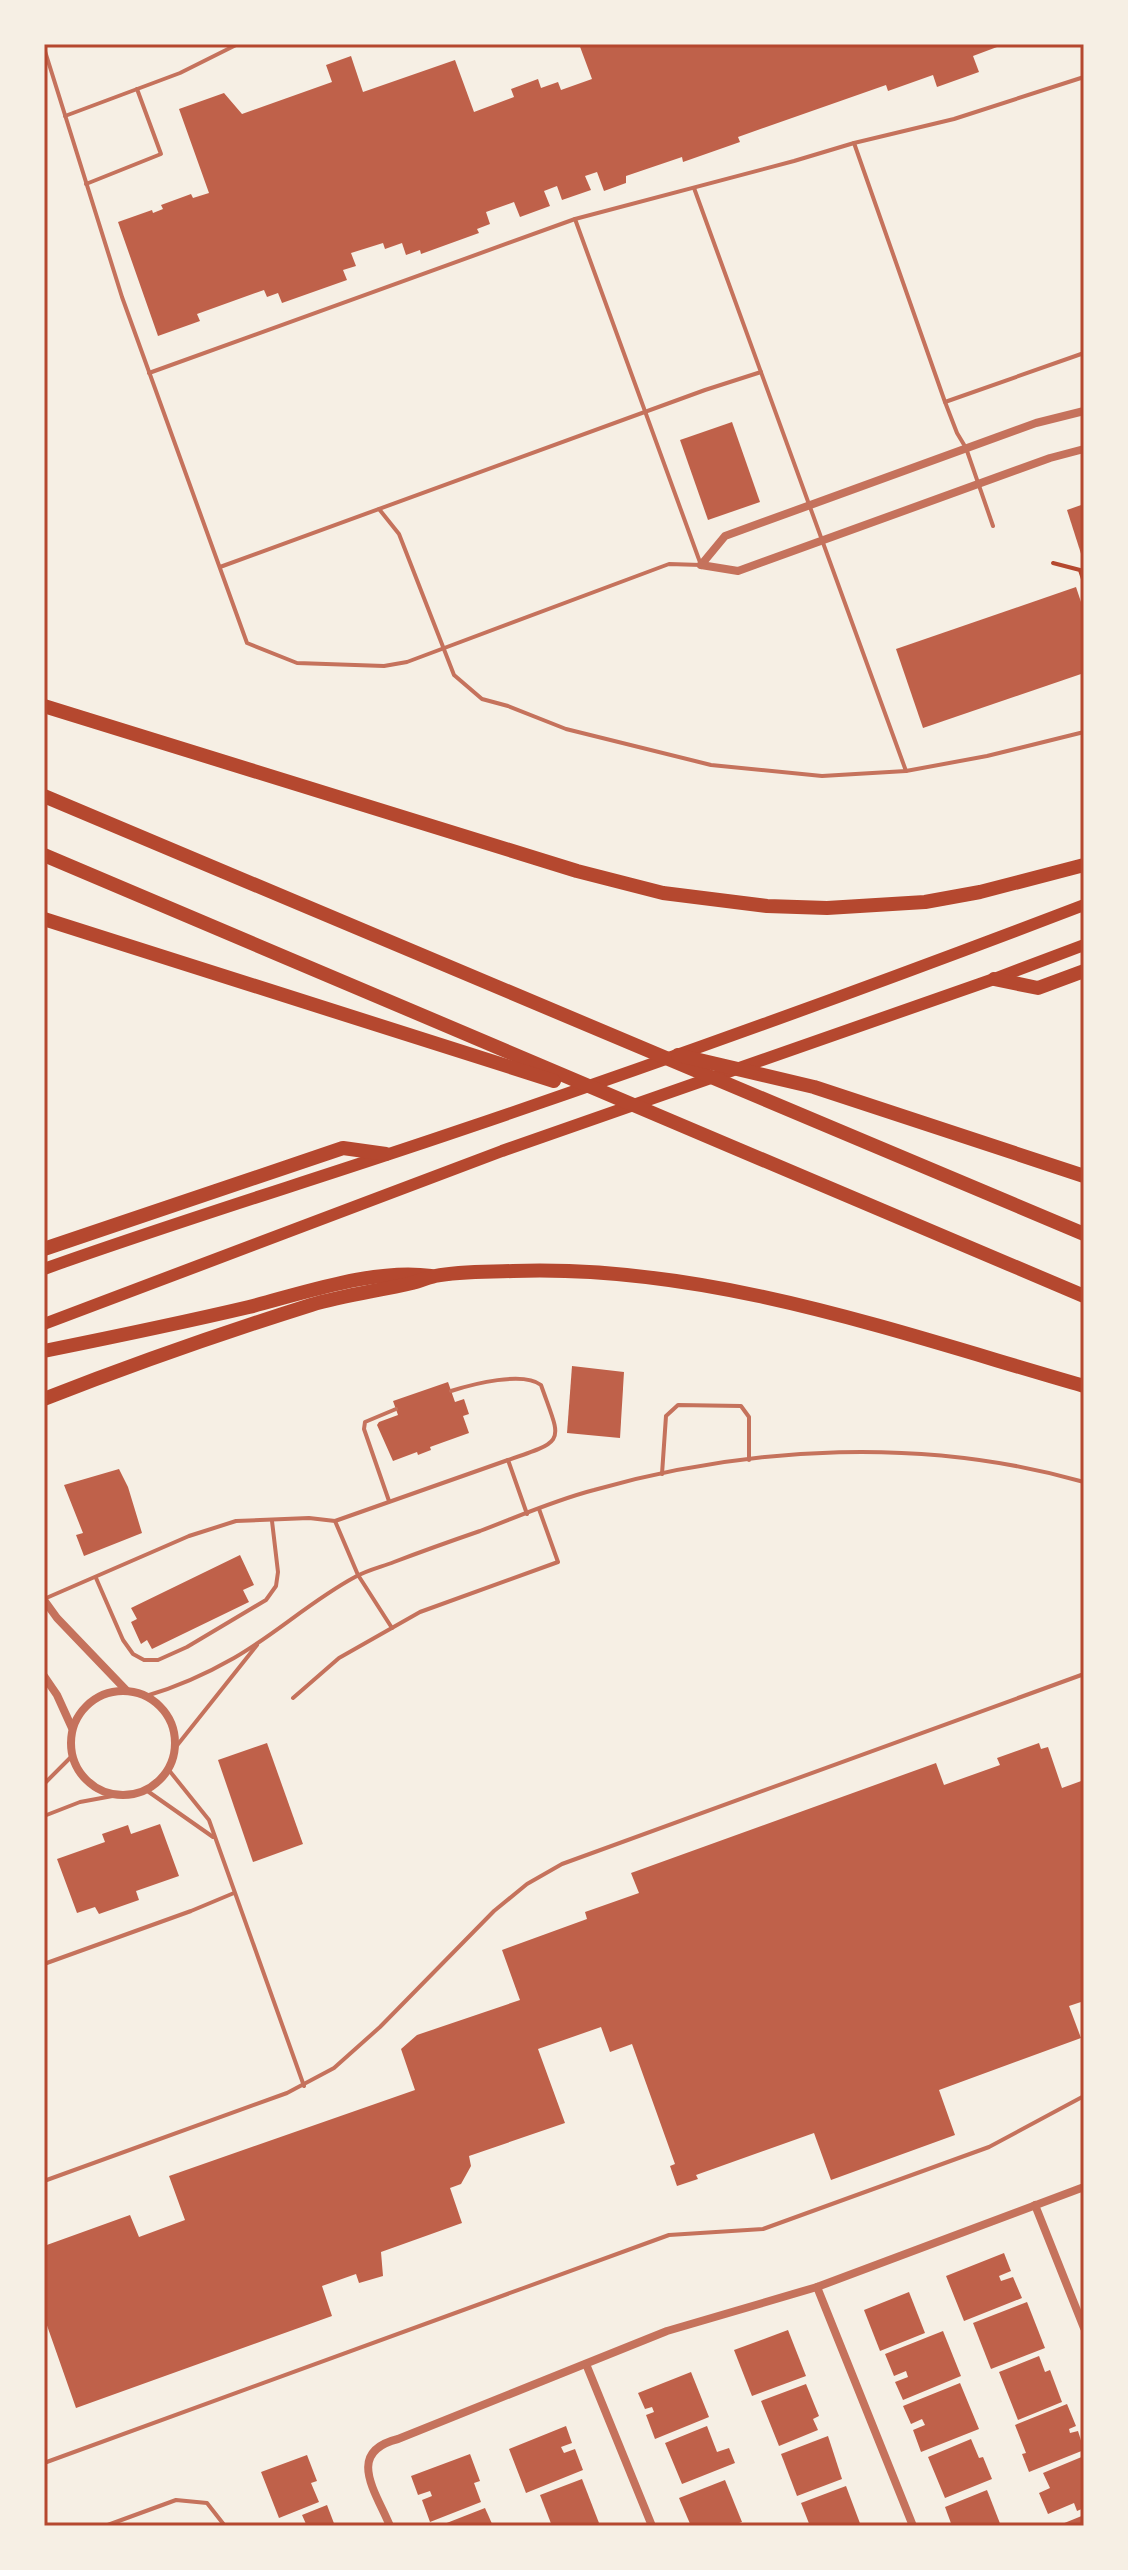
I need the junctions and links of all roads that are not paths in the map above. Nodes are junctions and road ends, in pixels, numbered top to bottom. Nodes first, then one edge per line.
1 (238, 44) edge
2 (44, 48) edge
3 (1084, 77) edge
4 (137, 89) junction
5 (65, 116) junction
6 (854, 143) junction
7 (86, 184) junction
8 (694, 188) junction
9 (575, 219) junction
10 (1084, 353) edge
11 (761, 372) junction
12 (149, 373) junction
13 (945, 402) junction
14 (1084, 411) edge
15 (646, 412) junction
16 (966, 448) junction
17 (1084, 449) edge
18 (978, 483) junction
19 (809, 506) junction
20 (379, 509) junction
21 (993, 526) dead end
22 (822, 540) junction
23 (701, 565) junction
24 (220, 567) junction
25 (444, 647) junction
26 (44, 706) edge
27 (1084, 732) edge
28 (906, 771) junction
29 (44, 796) edge
30 (44, 855) edge
31 (1084, 865) edge
32 (1084, 905) edge
33 (44, 919) edge
34 (1084, 945) edge
35 (1084, 971) edge
36 (994, 979) junction
37 (637, 1046) junction
38 (631, 1105) junction
39 (386, 1154) junction
40 (1084, 1176) edge
41 (1084, 1234) edge
42 (44, 1249) edge
43 (44, 1269) edge
44 (435, 1276) junction
45 (1084, 1296) edge
46 (44, 1324) edge
47 (44, 1351) edge
48 (1084, 1386) edge
49 (451, 1391) dead end
50 (44, 1399) edge
51 (396, 1409) dead end
52 (508, 1460) junction
53 (749, 1460) junction
54 (662, 1474) junction
55 (1084, 1482) edge
56 (389, 1502) junction
57 (539, 1509) junction
58 (527, 1514) junction
59 (272, 1521) junction
60 (335, 1521) junction
61 (358, 1575) junction
62 (96, 1578) junction
63 (44, 1600) edge
64 (392, 1628) junction
65 (261, 1640) junction
66 (1084, 1674) edge
67 (44, 1676) edge
68 (126, 1690) junction
69 (146, 1696) junction
70 (293, 1698) dead end
71 (72, 1728) junction
72 (175, 1748) junction
73 (72, 1756) junction
74 (168, 1769) junction
75 (44, 1784) edge
76 (146, 1790) junction
77 (118, 1795) junction
78 (44, 1816) edge
79 (214, 1838) junction
80 (234, 1893) junction
81 (44, 1964) edge
82 (304, 2086) junction
83 (1084, 2096) edge
84 (44, 2181) edge
85 (1084, 2187) edge
86 (1035, 2205) junction
87 (817, 2287) junction
88 (1084, 2328) edge
89 (586, 2364) junction
90 (44, 2463) edge
91 (105, 2526) edge
92 (225, 2526) edge
93 (390, 2526) edge
94 (652, 2526) edge
95 (913, 2526) edge

1 - 4 lane
2 - 5 lane
3 - 6 lane
4 - 5 lane
4 - 7 lane
5 - 7 lane
6 - 8 lane
6 - 13 lane
7 - 12 lane
8 - 9 lane
8 - 11 lane
9 - 12 lane
9 - 15 lane
10 - 13 lane
11 - 15 lane
11 - 19 lane
12 - 24 lane
13 - 16 lane
14 - 16 street
15 - 20 lane
15 - 23 lane
16 - 18 lane
16 - 19 street
17 - 18 street
18 - 21 lane
18 - 22 street
19 - 22 lane
19 - 23 street
20 - 24 lane
20 - 25 lane
22 - 23 street
22 - 28 lane
23 - 25 lane
24 - 25 lane
25 - 28 lane
26 - 31 highway
27 - 28 lane
29 - 37 highway
30 - 38 highway
32 - 39 main road
33 - 38 highway
34 - 36 main road
35 - 36 highway
36 - 46 main road
37 - 40 highway
37 - 41 highway
38 - 45 highway
39 - 42 highway
39 - 43 main road
44 - 47 highway
44 - 48 highway
44 - 50 highway
49 - 52 lane
51 - 56 lane
52 - 56 lane
52 - 58 lane
53 - 54 lane
53 - 54 lane
53 - 55 lane
54 - 57 lane
56 - 60 lane
57 - 58 lane
57 - 64 lane
58 - 61 lane
59 - 60 lane
59 - 62 lane
59 - 62 lane
60 - 61 lane
61 - 64 lane
61 - 65 lane
62 - 63 lane
63 - 68 street
64 - 70 lane
65 - 69 lane
65 - 72 lane
66 - 82 lane
67 - 71 street
68 - 69 street
68 - 71 street
69 - 72 street
71 - 73 street
72 - 74 street
73 - 75 lane
73 - 77 street
74 - 76 street
74 - 79 lane
76 - 77 street
76 - 79 lane
77 - 78 lane
79 - 80 lane
80 - 81 lane
80 - 82 lane
82 - 84 lane
83 - 90 lane
85 - 86 street
86 - 87 street
86 - 88 street
87 - 89 street
87 - 95 street
89 - 93 street
89 - 94 street
91 - 92 lane

